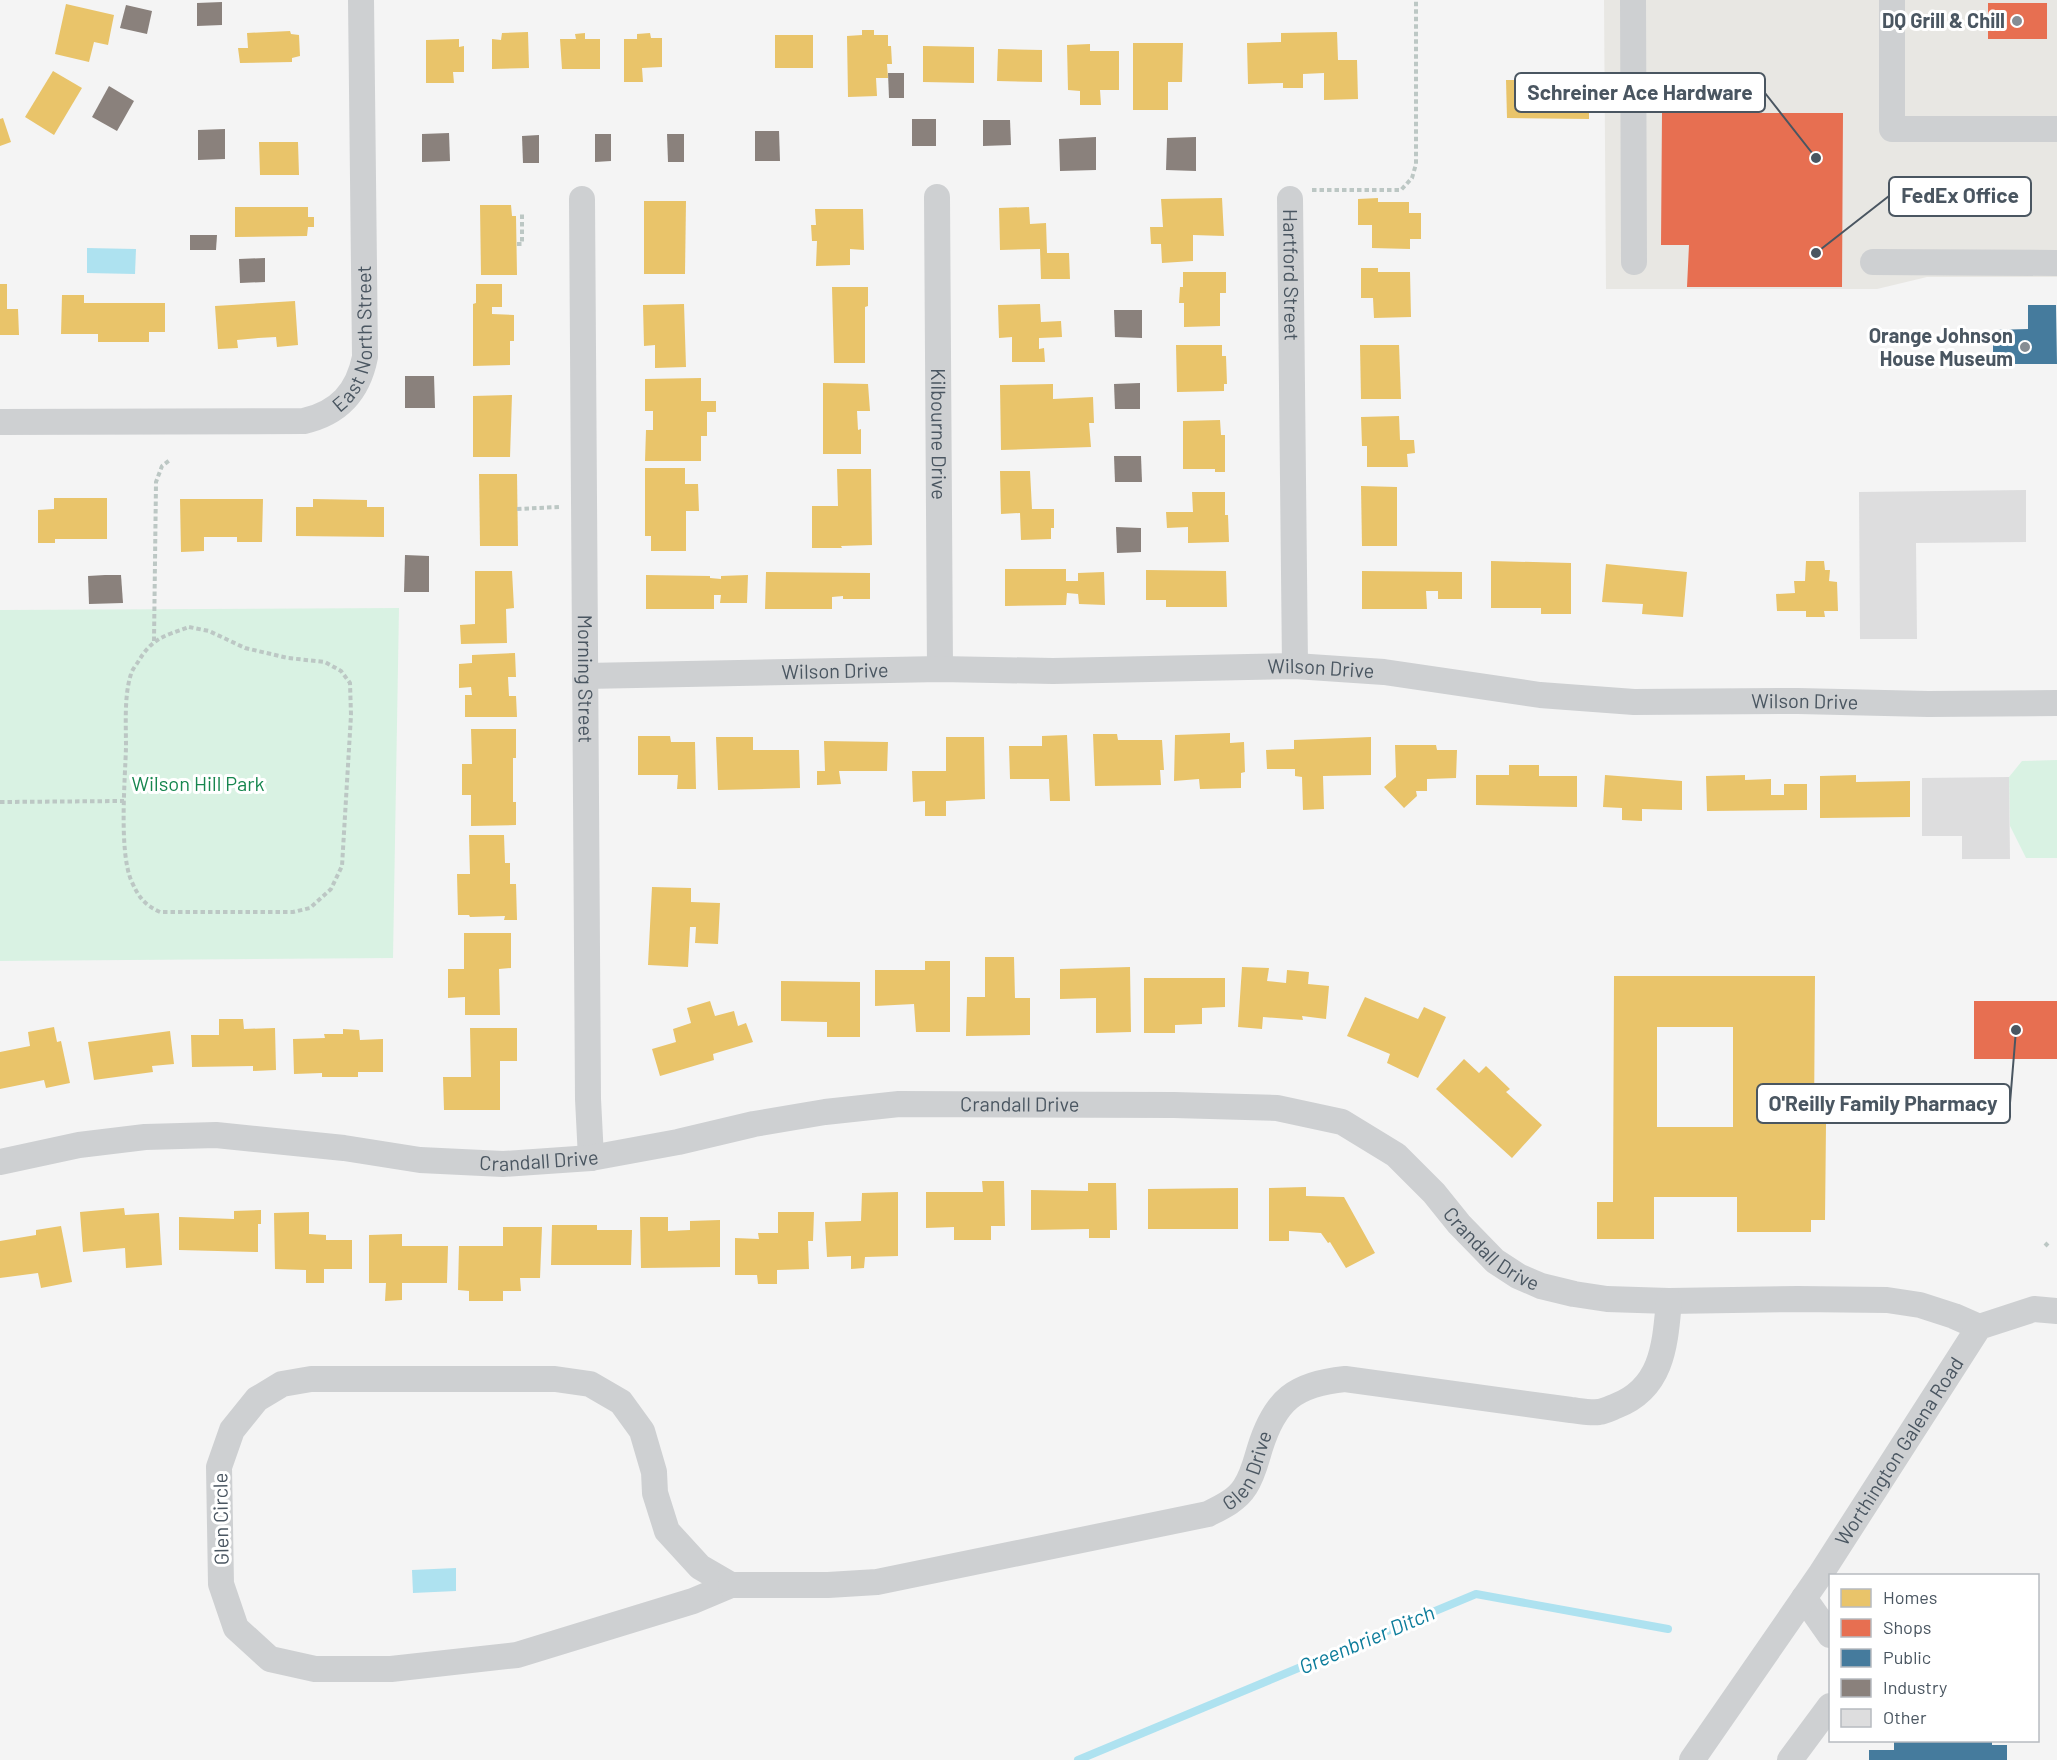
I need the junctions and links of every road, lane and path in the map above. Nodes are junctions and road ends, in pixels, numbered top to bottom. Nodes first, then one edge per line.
1 (361, 0) edge
2 (1416, 0) edge
3 (1633, 0) edge
4 (1892, 0) edge
5 (2057, 129) edge
6 (937, 197) dead end
7 (582, 199) dead end
8 (1290, 199) joint
9 (522, 212) dead end
10 (517, 244) dead end
11 (1634, 262) dead end
12 (1874, 262) dead end
13 (2057, 264) edge
14 (0, 422) edge
15 (170, 460) dead end
16 (584, 506) junction
17 (518, 509) dead end
18 (154, 641) junction
19 (1295, 666) junction
20 (940, 669) junction
21 (585, 676) junction
22 (2057, 704) edge
23 (124, 801) junction
24 (0, 802) edge
25 (591, 1158) junction
26 (0, 1162) edge
27 (1670, 1301) junction
28 (2057, 1311) edge
29 (1979, 1327) junction
30 (732, 1585) junction
31 (1804, 1598) junction
32 (1829, 1634) edge
33 (1829, 1707) edge
34 (1692, 1760) edge
35 (1790, 1760) edge

1 - 14 street, East North Street
2 - 8 path, Hartford Street
3 - 11 street
4 - 5 street
6 - 20 street, Kilbourne Drive
7 - 16 street, Morning Street
8 - 19 street, Hartford Street
9 - 10 path
12 - 13 street
15 - 18 path
16 - 17 path
16 - 21 street, Morning Street
18 - 23 path
18 - 23 path
19 - 20 street, Wilson Drive
19 - 22 street, Wilson Drive
20 - 21 street, Wilson Drive
21 - 25 street, Morning Street
23 - 24 path
25 - 26 street, Crandall Drive
25 - 27 street, Crandall Drive
27 - 29 street, Crandall Drive
27 - 30 street, Glen Drive
28 - 29 street
29 - 31 street, Worthington Galena Road
30 - 30 street, Glen Circle
31 - 32 street
31 - 34 street, Worthington Galena Road
33 - 35 street

